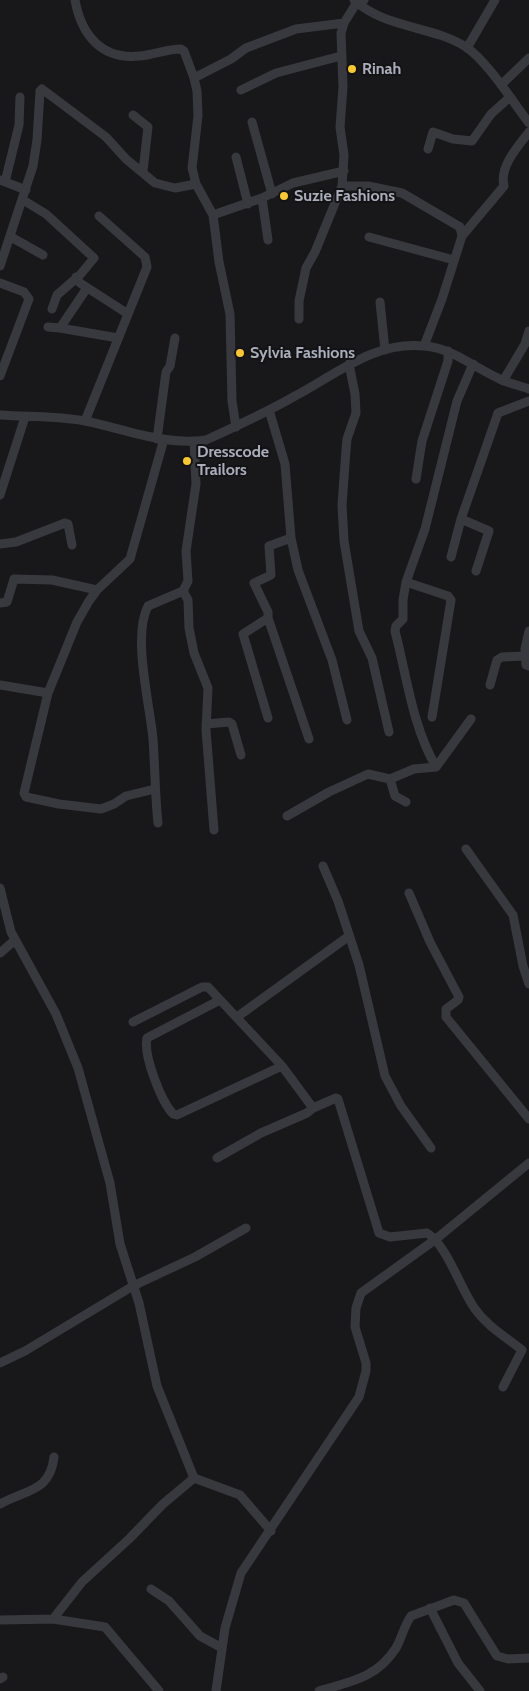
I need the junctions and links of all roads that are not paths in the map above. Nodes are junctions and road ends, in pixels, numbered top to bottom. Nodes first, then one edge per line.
1 (75, 0) edge
2 (495, 0) edge
3 (358, 1) edge
4 (344, 23) junction
5 (467, 48) junction
6 (341, 56) junction
7 (529, 58) edge
8 (194, 78) junction
9 (501, 85) junction
10 (241, 90) dead end
11 (20, 97) dead end
12 (510, 97) junction
13 (526, 111) edge
14 (134, 115) dead end
15 (252, 122) dead end
16 (529, 123) edge
17 (529, 132) edge
18 (428, 150) dead end
19 (236, 157) dead end
20 (143, 171) junction
21 (344, 171) junction
22 (2, 181) edge
23 (196, 184) junction
24 (342, 186) junction
25 (26, 190) junction
26 (272, 194) junction
27 (262, 198) junction
28 (23, 200) junction
29 (248, 204) junction
30 (213, 215) junction
31 (99, 216) dead end
32 (462, 236) junction
33 (10, 237) junction
34 (369, 237) dead end
35 (268, 240) dead end
36 (43, 254) dead end
37 (454, 260) junction
38 (0, 266) edge
39 (76, 277) junction
40 (0, 283) edge
41 (87, 288) junction
42 (380, 302) dead end
43 (52, 309) dead end
44 (128, 314) junction
45 (299, 319) dead end
46 (48, 327) dead end
47 (60, 328) junction
48 (529, 331) edge
49 (118, 338) junction
50 (175, 338) dead end
51 (424, 346) junction
52 (385, 350) junction
53 (448, 351) junction
54 (349, 364) junction
55 (473, 364) junction
56 (0, 376) edge
57 (503, 381) junction
58 (529, 389) edge
59 (529, 401) edge
60 (268, 410) junction
61 (0, 415) edge
62 (25, 416) junction
63 (85, 421) junction
64 (236, 427) junction
65 (161, 439) junction
66 (194, 441) junction
67 (416, 479) dead end
68 (0, 495) edge
69 (461, 519) junction
70 (290, 538) junction
71 (0, 544) edge
72 (72, 545) dead end
73 (451, 557) dead end
74 (476, 571) dead end
75 (406, 582) junction
76 (97, 590) junction
77 (183, 591) junction
78 (0, 603) edge
79 (268, 618) junction
80 (529, 631) edge
81 (525, 656) junction
82 (529, 666) edge
83 (0, 685) edge
84 (490, 685) dead end
85 (48, 693) junction
86 (268, 718) dead end
87 (432, 718) dead end
88 (471, 718) dead end
89 (346, 720) dead end
90 (206, 724) junction
91 (389, 732) dead end
92 (309, 739) dead end
93 (241, 755) dead end
94 (436, 767) junction
95 (390, 780) junction
96 (155, 789) junction
97 (406, 802) dead end
98 (287, 816) dead end
99 (158, 823) dead end
100 (214, 830) dead end
101 (466, 849) dead end
102 (323, 866) dead end
103 (0, 888) edge
104 (409, 893) dead end
105 (349, 936) junction
106 (15, 940) junction
107 (0, 953) edge
108 (529, 984) edge
109 (220, 1000) junction
110 (236, 1017) junction
111 (133, 1022) dead end
112 (282, 1066) junction
113 (313, 1108) junction
114 (529, 1118) edge
115 (431, 1148) dead end
116 (217, 1158) dead end
117 (526, 1166) edge
118 (529, 1177) edge
119 (246, 1228) dead end
120 (436, 1240) junction
121 (133, 1286) junction
122 (0, 1362) edge
123 (503, 1387) dead end
124 (54, 1456) dead end
125 (194, 1478) junction
126 (0, 1504) edge
127 (271, 1531) junction
128 (151, 1588) dead end
129 (430, 1608) junction
130 (53, 1619) junction
131 (0, 1620) edge
132 (222, 1648) junction
133 (529, 1658) edge
134 (159, 1691) edge
135 (216, 1691) edge
136 (319, 1691) edge
137 (480, 1691) edge

1 - 8 street
2 - 5 street
3 - 4 street
3 - 5 street
4 - 6 street
4 - 8 street
5 - 9 street
6 - 10 street
6 - 21 street
7 - 9 street
8 - 23 street
9 - 12 street
11 - 22 street
12 - 13 street
12 - 18 street
13 - 16 street
14 - 20 street
15 - 26 street
17 - 32 street
19 - 29 street
20 - 23 street
20 - 25 street
21 - 24 street
21 - 26 street
22 - 25 street
23 - 30 street
24 - 32 street
24 - 45 street
25 - 28 street
26 - 27 street
27 - 29 street
27 - 35 street
28 - 33 street
28 - 39 street
29 - 30 street
30 - 64 street
31 - 44 street
32 - 37 street
33 - 36 street
33 - 38 street
34 - 37 street
37 - 51 street
39 - 41 street
39 - 43 street
40 - 56 street
41 - 44 street
41 - 47 street
42 - 52 street
44 - 49 street
46 - 47 street
47 - 49 street
48 - 57 street
49 - 63 street
50 - 65 street
51 - 52 street
51 - 53 street
52 - 54 street
53 - 55 street
53 - 67 street
54 - 60 street
54 - 91 street
55 - 57 street
55 - 75 street
57 - 58 street
59 - 69 street
60 - 64 street
60 - 70 street
61 - 62 street
62 - 63 street
62 - 68 street
63 - 65 street
64 - 66 street
65 - 66 street
65 - 76 street
66 - 77 street
69 - 73 street
69 - 74 street
70 - 79 street
70 - 89 street
71 - 72 street
75 - 87 street
75 - 94 street
76 - 78 street
76 - 85 street
77 - 90 street
77 - 96 street
79 - 86 street
79 - 92 street
80 - 81 street
81 - 82 street
81 - 84 street
83 - 85 street
85 - 96 street
88 - 94 street
90 - 93 street
90 - 100 street
94 - 95 street
95 - 97 street
95 - 98 street
96 - 99 street
101 - 108 street
102 - 105 street
103 - 106 street
104 - 114 street
105 - 110 street
105 - 115 street
106 - 107 street
106 - 121 street
109 - 110 street
109 - 111 street
109 - 112 street
110 - 112 street
112 - 113 street
113 - 116 street
113 - 120 street
117 - 118 street
117 - 120 street
119 - 121 street
120 - 123 street
120 - 127 street
121 - 122 street
121 - 125 street
124 - 126 street
125 - 127 street
125 - 130 street
127 - 132 street
128 - 132 street
129 - 133 street
129 - 136 street
129 - 137 street
130 - 131 street
130 - 134 street
132 - 135 street

